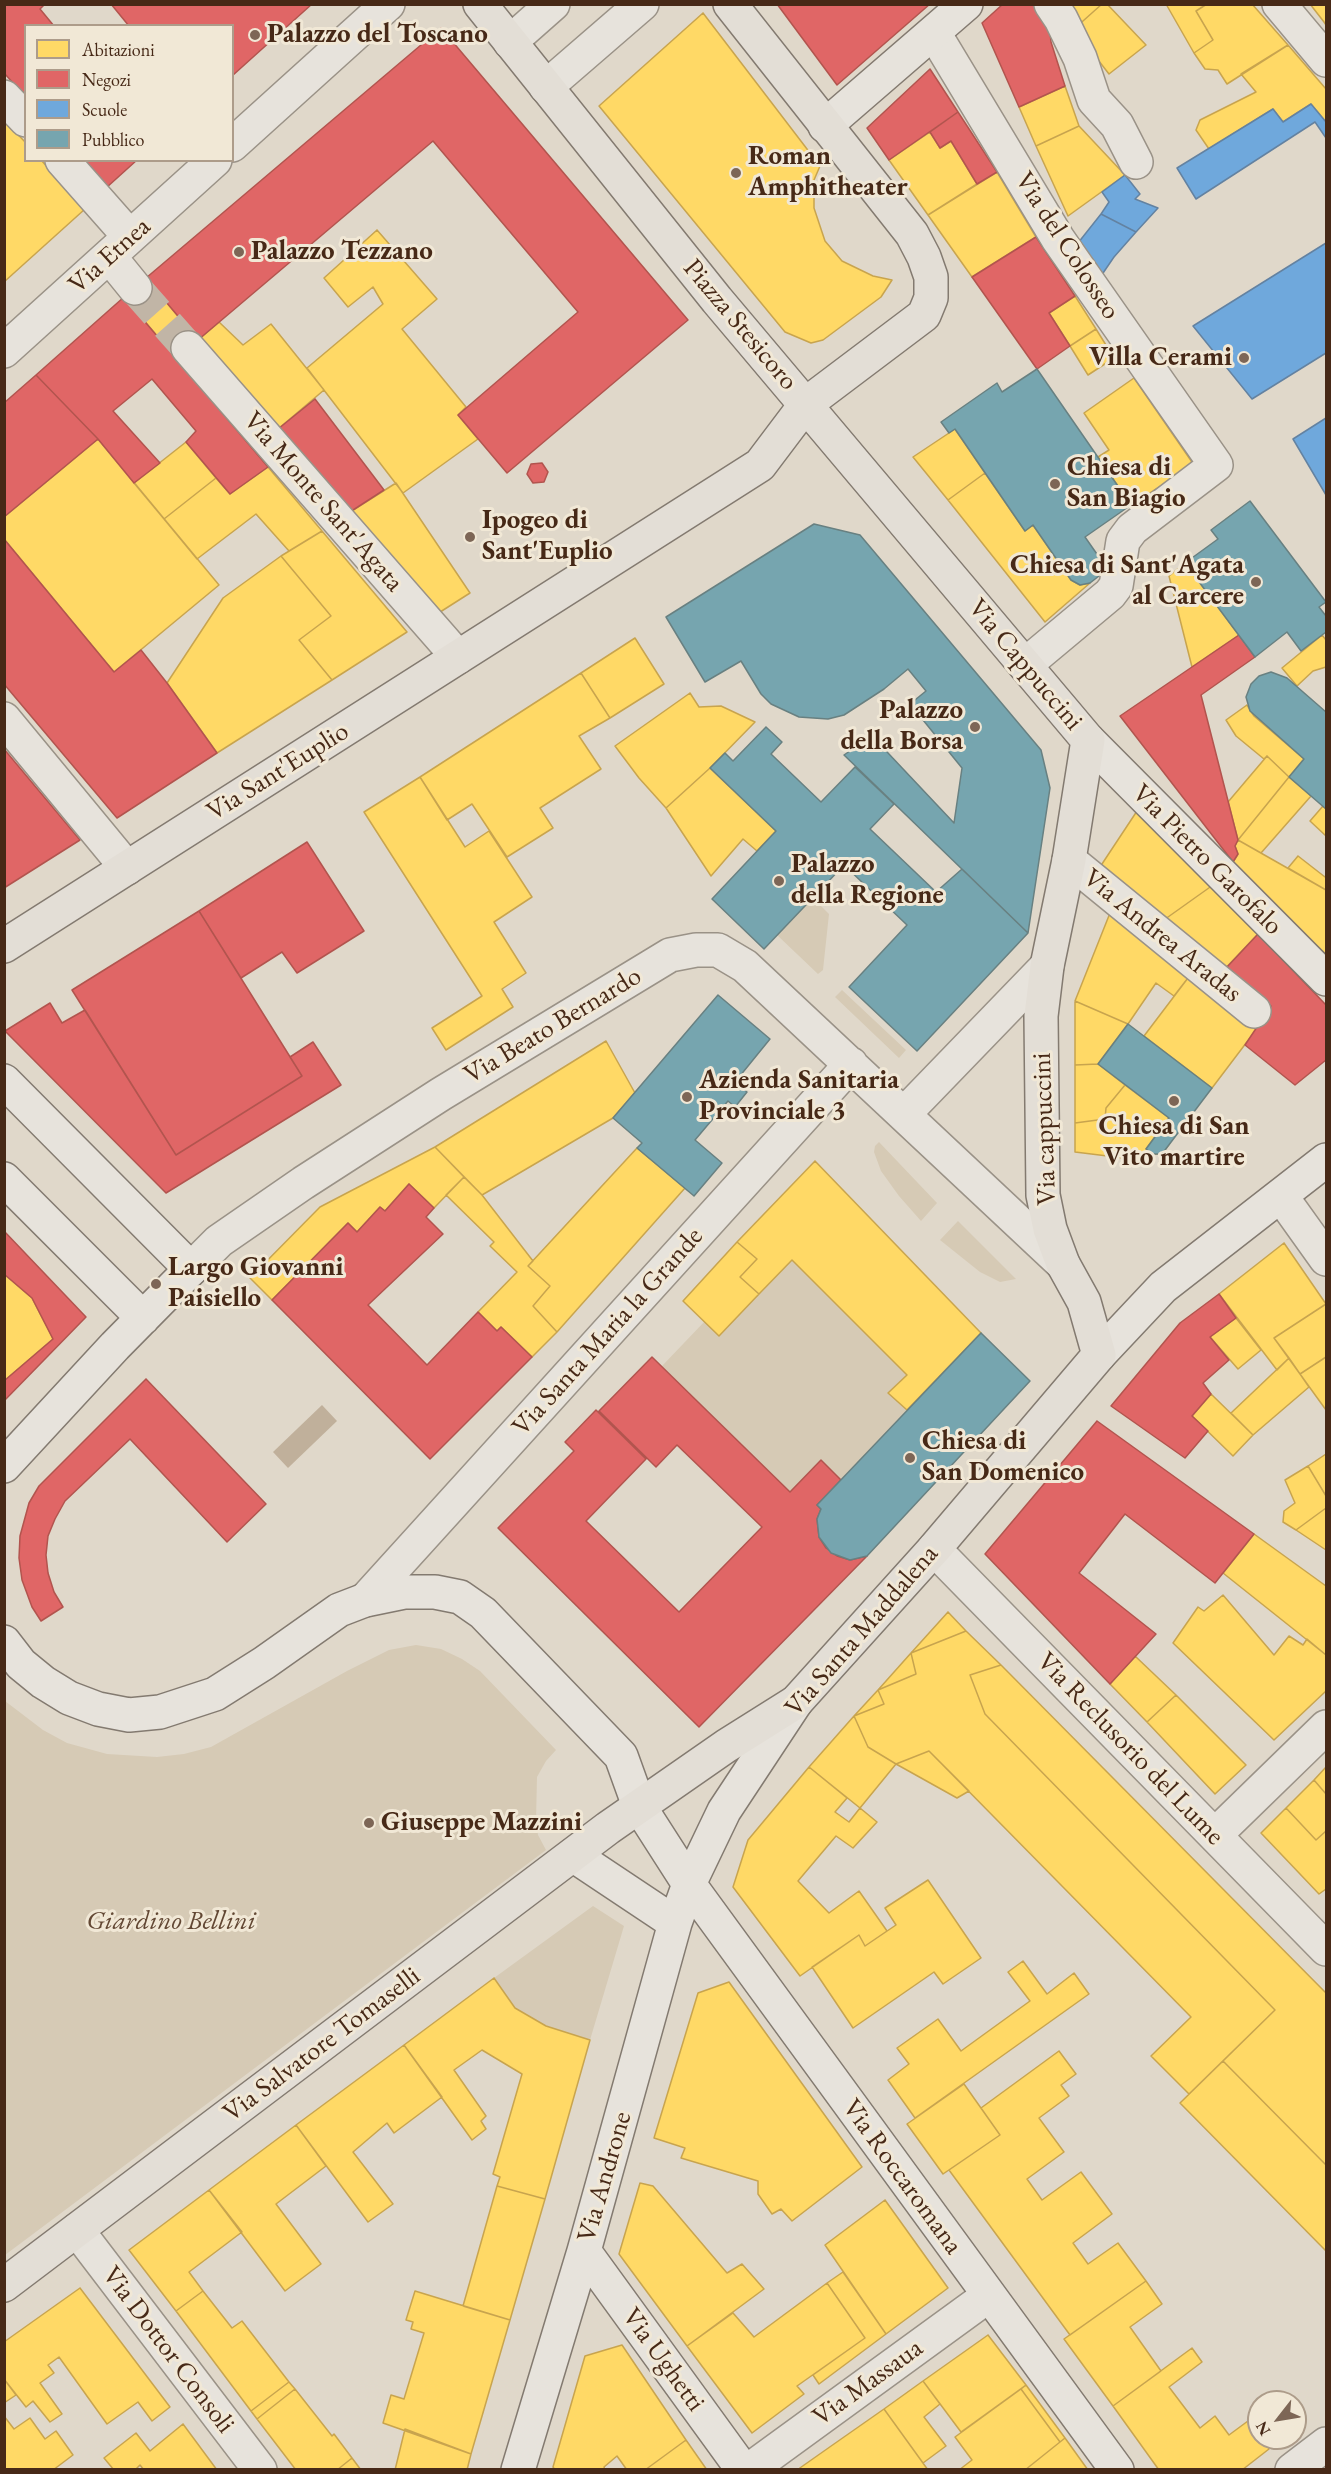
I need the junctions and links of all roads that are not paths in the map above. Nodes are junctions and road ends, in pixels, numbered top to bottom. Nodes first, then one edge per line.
1 (387, 4) edge
2 (480, 4) edge
3 (553, 4) edge
4 (642, 4) edge
5 (730, 4) edge
6 (966, 4) edge
7 (1050, 4) edge
8 (1280, 4) edge
9 (934, 33) junction
10 (510, 42) junction
11 (1326, 60) edge
12 (546, 87) junction
13 (4, 97) edge
14 (24, 118) edge
15 (825, 126) junction
16 (234, 143) edge
17 (63, 162) edge
18 (213, 162) edge
19 (1136, 162) dead end
20 (119, 247) junction
21 (135, 288) tunnel mouth
22 (188, 348) tunnel mouth
23 (4, 351) edge
24 (806, 404) junction
25 (458, 657) junction
26 (1025, 664) junction
27 (4, 719) edge
28 (1088, 740) junction
29 (1069, 860) junction
30 (127, 868) junction
31 (4, 946) edge
32 (1047, 966) junction
33 (1326, 979) edge
34 (1254, 1011) dead end
35 (851, 1064) junction
36 (4, 1082) edge
37 (904, 1114) junction
38 (1326, 1160) edge
39 (4, 1179) edge
40 (1281, 1196) junction
41 (1326, 1259) edge
42 (1063, 1264) junction
43 (191, 1269) junction
44 (143, 1318) junction
45 (1099, 1355) junction
46 (4, 1466) edge
47 (934, 1549) junction
48 (365, 1600) junction
49 (4, 1642) edge
50 (796, 1701) junction
51 (1326, 1727) edge
52 (621, 1756) junction
53 (669, 1784) junction
54 (639, 1806) junction
55 (1215, 1834) junction
56 (573, 1855) junction
57 (689, 1884) junction
58 (675, 1923) junction
59 (1326, 1949) edge
60 (77, 2230) junction
61 (584, 2251) junction
62 (4, 2285) edge
63 (988, 2296) junction
64 (1326, 2444) edge
65 (260, 2469) edge
66 (518, 2469) edge
67 (743, 2469) edge
68 (749, 2469) edge
69 (1117, 2469) edge
70 (1292, 2469) edge

1 - 16 street
2 - 10 main road, Piazza Stesicoro
3 - 10 street
4 - 12 street
5 - 15 main road, Piazza Stesicoro
6 - 9 street
7 - 19 street
8 - 11 street
9 - 15 street
9 - 26 street, Via del Colosseo
10 - 12 main road, Piazza Stesicoro
12 - 24 main road, Piazza Stesicoro
13 - 14 street
15 - 24 main road, Piazza Stesicoro
17 - 20 street
18 - 20 street, Via Etnea
20 - 21 street
20 - 23 street, Via Etnea
22 - 25 street, Via Monte Sant'Agata
24 - 25 main road, Via Sant'Euplio
24 - 26 main road, Via Cappuccini
25 - 30 main road, Via Sant'Euplio
26 - 28 main road, Via Cappuccini
27 - 30 street
28 - 29 main road, Via Cappuccini
28 - 33 street, Via Pietro Garofalo
29 - 32 main road, Via Cappuccini
29 - 34 street, Via Andrea Aradas
30 - 31 main road, Via Sant'Euplio
32 - 37 street
32 - 42 main road, Via cappuccini
35 - 37 street, Via Beato Bernardo
35 - 43 street, Via Beato Bernardo
35 - 48 street, Via Santa Maria la Grande
36 - 43 street
37 - 42 street, Via Beato Bernardo
38 - 40 street
39 - 44 street
40 - 41 street
40 - 45 street
42 - 45 main road, Via cappuccini
43 - 44 street, Via Beato Bernardo
44 - 46 street, Via Beato Bernardo
45 - 47 main road, Via Santa Maddalena
47 - 50 main road, Via Santa Maddalena
47 - 55 street, Via Reclusorio del Lume
48 - 49 street
48 - 52 street
50 - 53 main road, Via Salvatore Tomaselli
50 - 57 street, Via Santa Maddalena
51 - 55 street
52 - 53 street
52 - 54 street, Via Roccaromana
53 - 54 main road, Via Salvatore Tomaselli
54 - 56 main road, Via Salvatore Tomaselli
54 - 57 street, Via Roccaromana
55 - 59 street, Via Reclusorio del Lume
56 - 58 street
56 - 60 main road, Via Salvatore Tomaselli
57 - 58 street, Via Androne
57 - 63 street, Via Roccaromana
58 - 61 street, Via Androne
60 - 62 main road, Via Salvatore Tomaselli
60 - 65 street, Via Dottor Consoli
61 - 66 street, Via Androne
61 - 67 street, Via Ughetti
63 - 68 street, Via Massaua
63 - 69 street, Via Roccaromana
64 - 70 street

